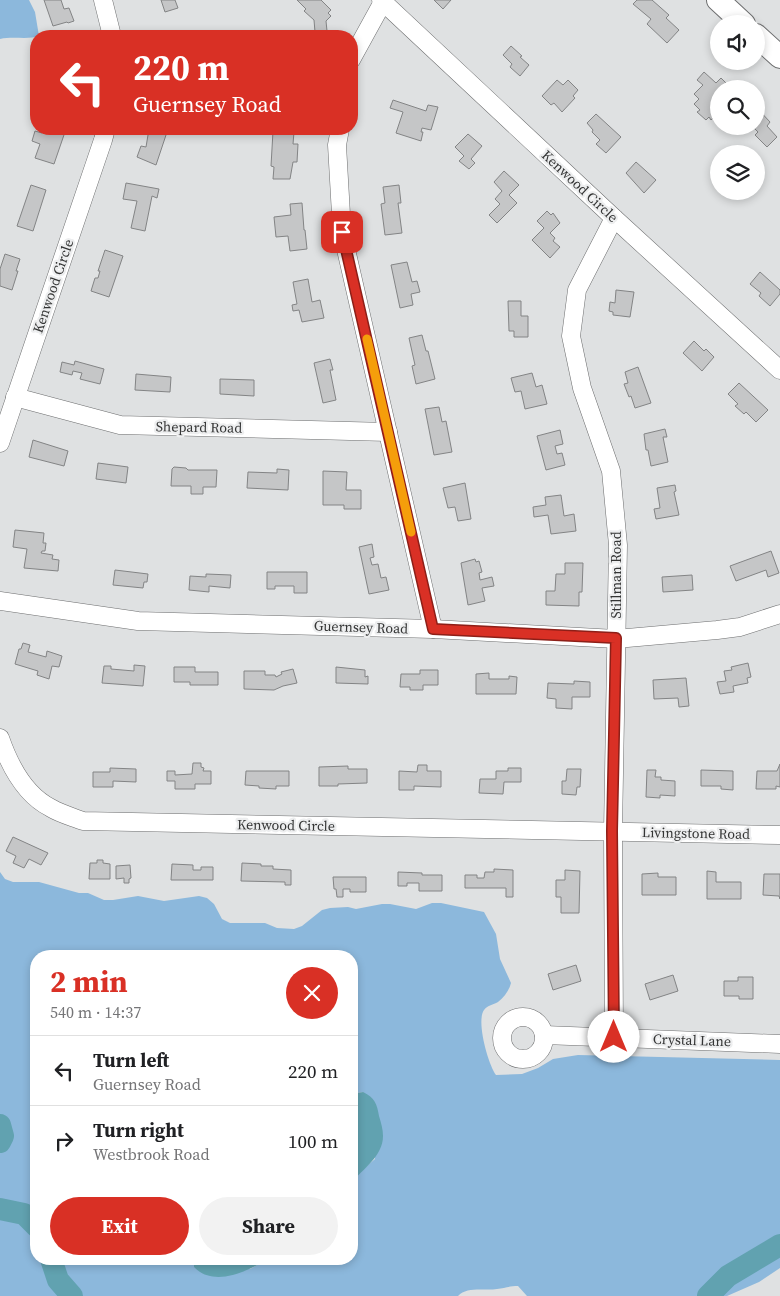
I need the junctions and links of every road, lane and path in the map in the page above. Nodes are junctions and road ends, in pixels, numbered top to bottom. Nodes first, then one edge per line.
1 (103, 0) edge
2 (718, 0) edge
3 (383, 1) edge
4 (734, 15) edge
5 (110, 30) edge
6 (765, 43) edge
7 (358, 47) edge
8 (780, 57) edge
9 (105, 135) edge
10 (339, 135) edge
11 (614, 218) junction
12 (780, 370) edge
13 (15, 397) junction
14 (388, 432) junction
15 (0, 443) edge
16 (0, 601) edge
17 (780, 614) edge
18 (433, 629) junction
19 (616, 638) junction
20 (0, 738) edge
21 (612, 831) junction
22 (780, 834) edge
23 (544, 1035) dead end
24 (614, 1037) junction
25 (780, 1044) edge

1 - 5 street
2 - 4 main road
3 - 7 street
3 - 11 street, Kenwood Circle
6 - 8 main road
9 - 13 street, Kenwood Circle
10 - 14 street
11 - 12 street, Kenwood Circle
11 - 19 street, Stillman Road
13 - 14 street, Shepard Road
13 - 15 street, Kenwood Circle
14 - 18 street
16 - 18 street, Guernsey Road
17 - 19 street, Guernsey Road
18 - 19 street, Guernsey Road
19 - 21 street, Stillman Road
20 - 21 street, Kenwood Circle
21 - 22 street, Livingstone Road
21 - 24 street, Stillman Road
23 - 24 street, Crystal Lane
24 - 25 street, Crystal Lane

